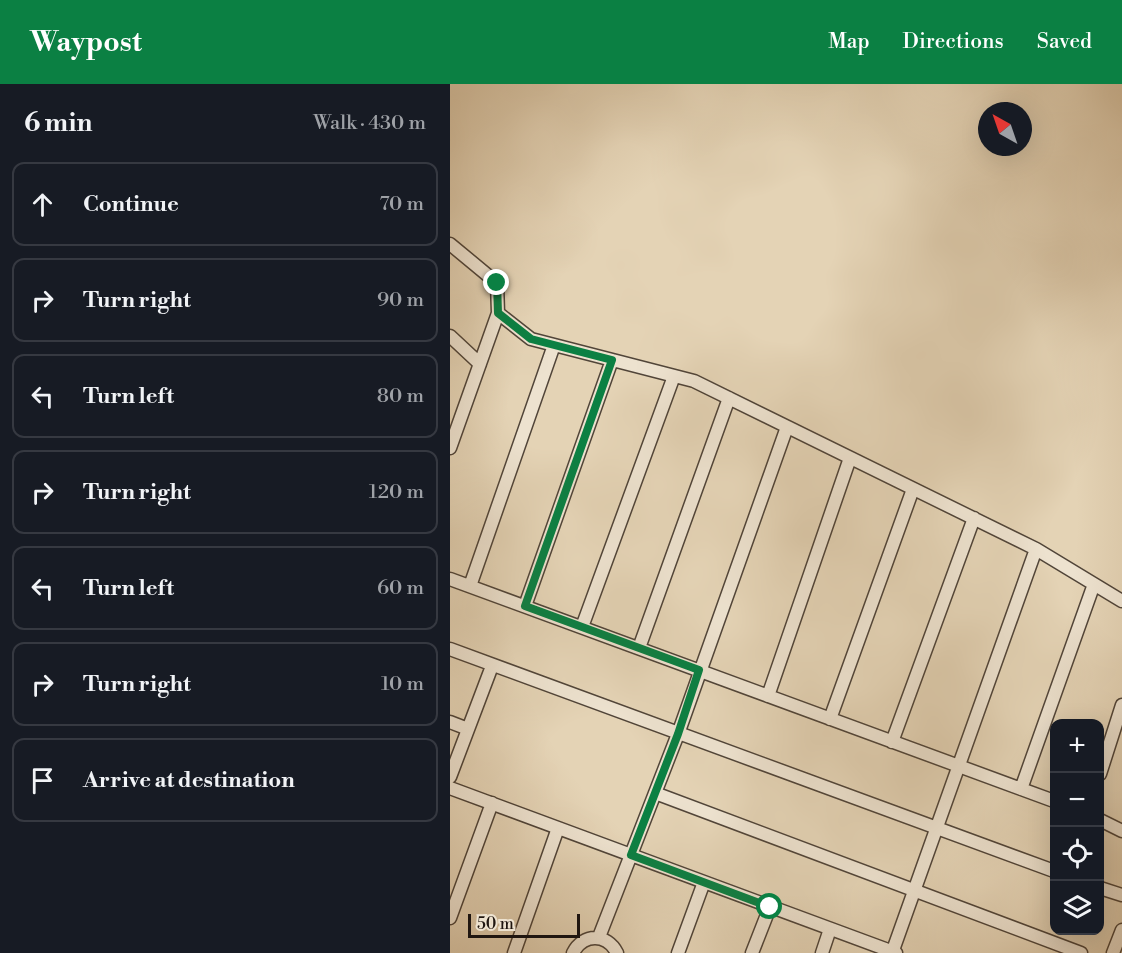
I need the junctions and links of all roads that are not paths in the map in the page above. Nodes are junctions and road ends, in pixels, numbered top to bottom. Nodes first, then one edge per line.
1 (450, 244) edge
2 (498, 313) junction
3 (450, 336) edge
4 (554, 345) junction
5 (612, 360) junction
6 (480, 364) junction
7 (674, 376) junction
8 (729, 398) junction
9 (454, 423) edge
10 (787, 427) junction
11 (450, 448) edge
12 (850, 458) junction
13 (914, 489) junction
14 (974, 518) junction
15 (1036, 549) junction
16 (450, 579) edge
17 (1094, 584) junction
18 (470, 586) junction
19 (1122, 601) edge
20 (525, 606) junction
21 (582, 627) junction
22 (639, 648) junction
23 (450, 650) edge
24 (492, 666) junction
25 (699, 670) junction
26 (768, 696) junction
27 (1122, 705) edge
28 (830, 719) junction
29 (450, 722) edge
30 (468, 729) junction
31 (678, 734) junction
32 (892, 742) junction
33 (958, 766) junction
34 (1100, 773) edge
35 (450, 777) edge
36 (450, 788) edge
37 (1021, 789) junction
38 (656, 794) junction
39 (1050, 800) edge
40 (492, 803) junction
41 (1104, 822) edge
42 (558, 828) junction
43 (937, 829) junction
44 (1122, 831) edge
45 (631, 855) junction
46 (1050, 870) edge
47 (704, 882) junction
48 (1104, 889) edge
49 (915, 891) junction
50 (1122, 895) edge
51 (770, 907) junction
52 (450, 918) edge
53 (830, 929) junction
54 (1122, 930) edge
55 (599, 937) junction
56 (514, 953) edge
57 (573, 953) edge
58 (617, 953) edge
59 (678, 953) edge
60 (752, 953) edge
61 (822, 953) edge
62 (894, 953) edge
63 (1081, 953) edge
64 (1113, 953) edge

1 - 2 street
2 - 4 street
2 - 6 street
3 - 6 street
4 - 5 street
4 - 18 street
5 - 7 street
5 - 20 street
6 - 9 street
7 - 8 street
7 - 21 street
8 - 10 street
8 - 22 street
9 - 11 street
10 - 12 street
10 - 25 street
12 - 13 street
12 - 26 street
13 - 14 street
13 - 28 street
14 - 15 street
14 - 32 street
15 - 17 street
15 - 33 street
16 - 18 street
17 - 19 street
17 - 37 street
18 - 20 street
20 - 21 street
21 - 22 street
22 - 25 street
23 - 24 street
24 - 30 street
24 - 31 street
25 - 26 street
25 - 31 street
26 - 28 street
27 - 34 street
28 - 32 street
29 - 30 street
30 - 35 street
31 - 38 street
31 - 43 street
32 - 33 street
33 - 37 street
33 - 43 street
36 - 40 street
37 - 39 street
38 - 45 street
38 - 49 street
40 - 42 street
40 - 52 street
41 - 44 street
42 - 45 street
42 - 56 street
43 - 46 street
43 - 49 street
45 - 47 street
45 - 55 street
47 - 51 street
47 - 59 street
48 - 50 street
49 - 62 street
49 - 63 street
51 - 53 street
51 - 60 street
53 - 61 street
53 - 62 street
54 - 64 street
55 - 57 street
55 - 58 street

